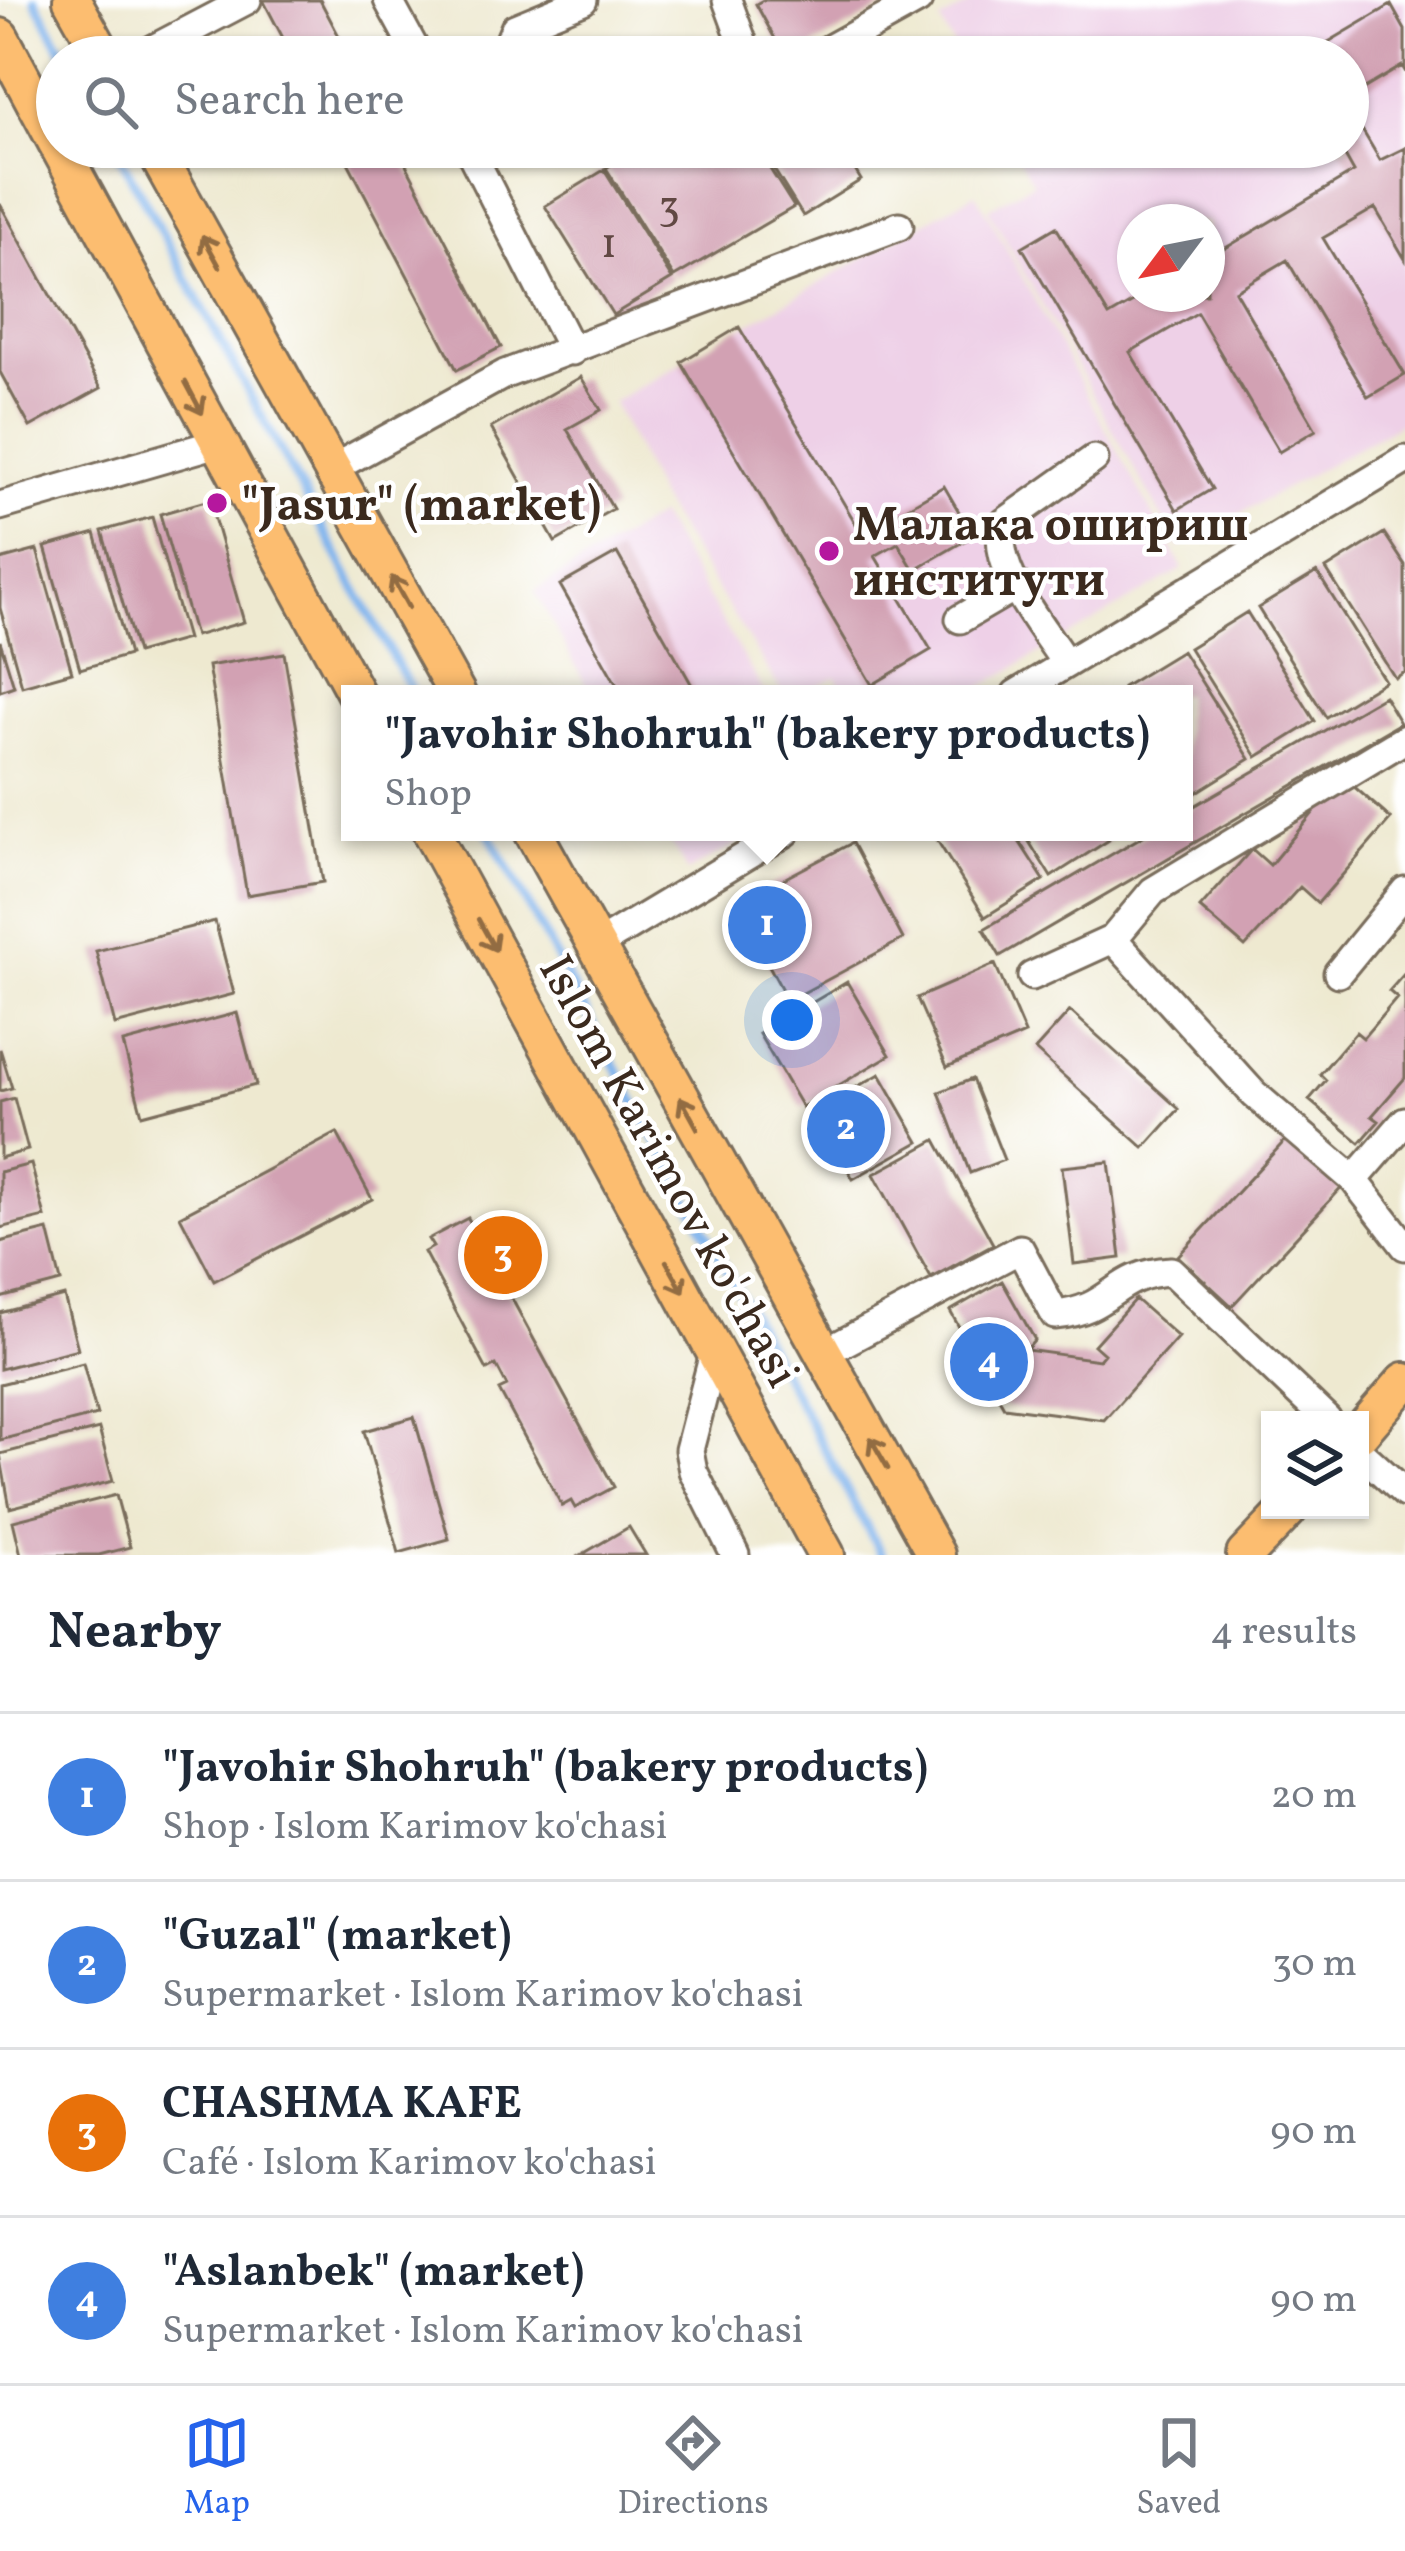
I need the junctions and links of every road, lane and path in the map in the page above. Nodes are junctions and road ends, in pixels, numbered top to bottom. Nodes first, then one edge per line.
1 (73, 0) edge
2 (247, 0) edge
3 (388, 0) edge
4 (584, 0) edge
5 (727, 0) edge
6 (918, 0) edge
7 (93, 36) edge
8 (178, 36) edge
9 (408, 36) edge
10 (511, 36) edge
11 (740, 36) edge
12 (853, 36) edge
13 (0, 37) edge
14 (36, 94) edge
15 (80, 168) edge
16 (165, 168) edge
17 (481, 168) edge
18 (899, 226) dead end
19 (572, 351) junction
20 (218, 443) junction
21 (1094, 459) dead end
22 (1405, 460) edge
23 (332, 469) junction
24 (0, 506) edge
25 (1018, 585) junction
26 (960, 619) dead end
27 (1066, 664) junction
28 (351, 685) edge
29 (452, 685) edge
30 (1031, 685) edge
31 (1405, 739) edge
32 (436, 841) edge
33 (538, 841) edge
34 (771, 841) edge
35 (1405, 891) edge
36 (1113, 939) junction
37 (596, 946) junction
38 (1338, 973) dead end
39 (1032, 976) dead end
40 (1405, 1121) edge
41 (1354, 1180) junction
42 (1405, 1246) edge
43 (715, 1350) junction
44 (822, 1354) junction
45 (1405, 1381) edge
46 (1318, 1411) edge
47 (1369, 1423) edge
48 (1369, 1460) edge
49 (1405, 1492) edge
50 (1279, 1519) edge
51 (735, 1555) edge
52 (826, 1555) edge
53 (936, 1555) edge
54 (1245, 1555) edge

1 - 7 main road
2 - 8 street
3 - 9 street
4 - 10 street
5 - 11 street
6 - 12 street
13 - 14 main road
15 -> 20 main road
23 -> 16 main road
17 - 19 street
18 - 19 street
19 - 23 street
20 - 24 street
20 - 28 main road
21 - 25 street
22 - 27 street
29 -> 23 main road
25 - 26 street
25 - 27 street
27 - 30 street
31 - 36 street
32 -> 43 main road, Islom Karimov ko'chasi
33 - 37 main road, Islom Karimov ko'chasi
34 - 37 street
35 - 38 street
36 - 39 street
36 - 41 street
44 -> 37 main road, Islom Karimov ko'chasi
40 - 41 street
41 - 42 street
43 - 51 street
43 - 52 main road, Islom Karimov ko'chasi
44 - 46 street
53 -> 44 main road, Islom Karimov ko'chasi
45 - 47 main road
48 - 49 street
50 - 54 main road

